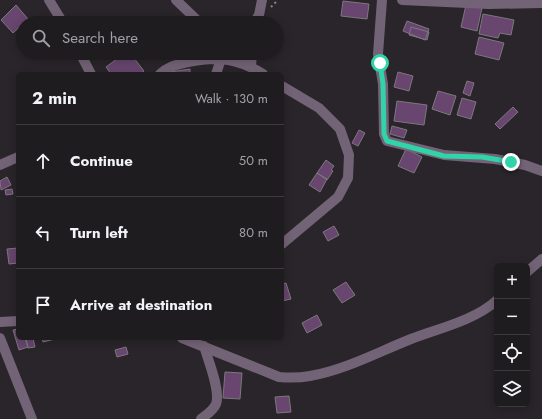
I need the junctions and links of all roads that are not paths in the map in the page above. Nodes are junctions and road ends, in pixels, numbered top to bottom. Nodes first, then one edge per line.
1 (49, 0) edge
2 (176, 0) edge
3 (262, 0) edge
4 (382, 0) edge
5 (402, 0) edge
6 (449, 0) edge
7 (542, 4) edge
8 (59, 16) edge
9 (193, 16) edge
10 (258, 16) edge
11 (84, 60) edge
12 (200, 60) edge
13 (219, 60) edge
14 (231, 60) edge
15 (252, 60) edge
16 (251, 67) junction
17 (90, 72) edge
18 (162, 72) edge
19 (216, 72) edge
20 (260, 72) edge
21 (284, 87) edge
22 (16, 158) edge
23 (0, 165) edge
24 (542, 171) edge
25 (284, 242) edge
26 (542, 259) edge
27 (530, 269) edge
28 (494, 302) edge
29 (16, 321) edge
30 (0, 322) edge
31 (0, 338) edge
32 (188, 340) edge
33 (204, 346) junction
34 (32, 419) edge
35 (201, 419) edge

1 - 8 street
2 - 9 street
3 - 10 street
4 - 24 street
5 - 6 street
6 - 7 street
11 - 17 street
12 - 18 street
13 - 19 street
14 - 16 street
15 - 16 street
16 - 20 street
21 - 25 street
22 - 23 street
26 - 27 street
28 - 33 street
29 - 30 street
31 - 34 street
32 - 33 street
33 - 35 street

